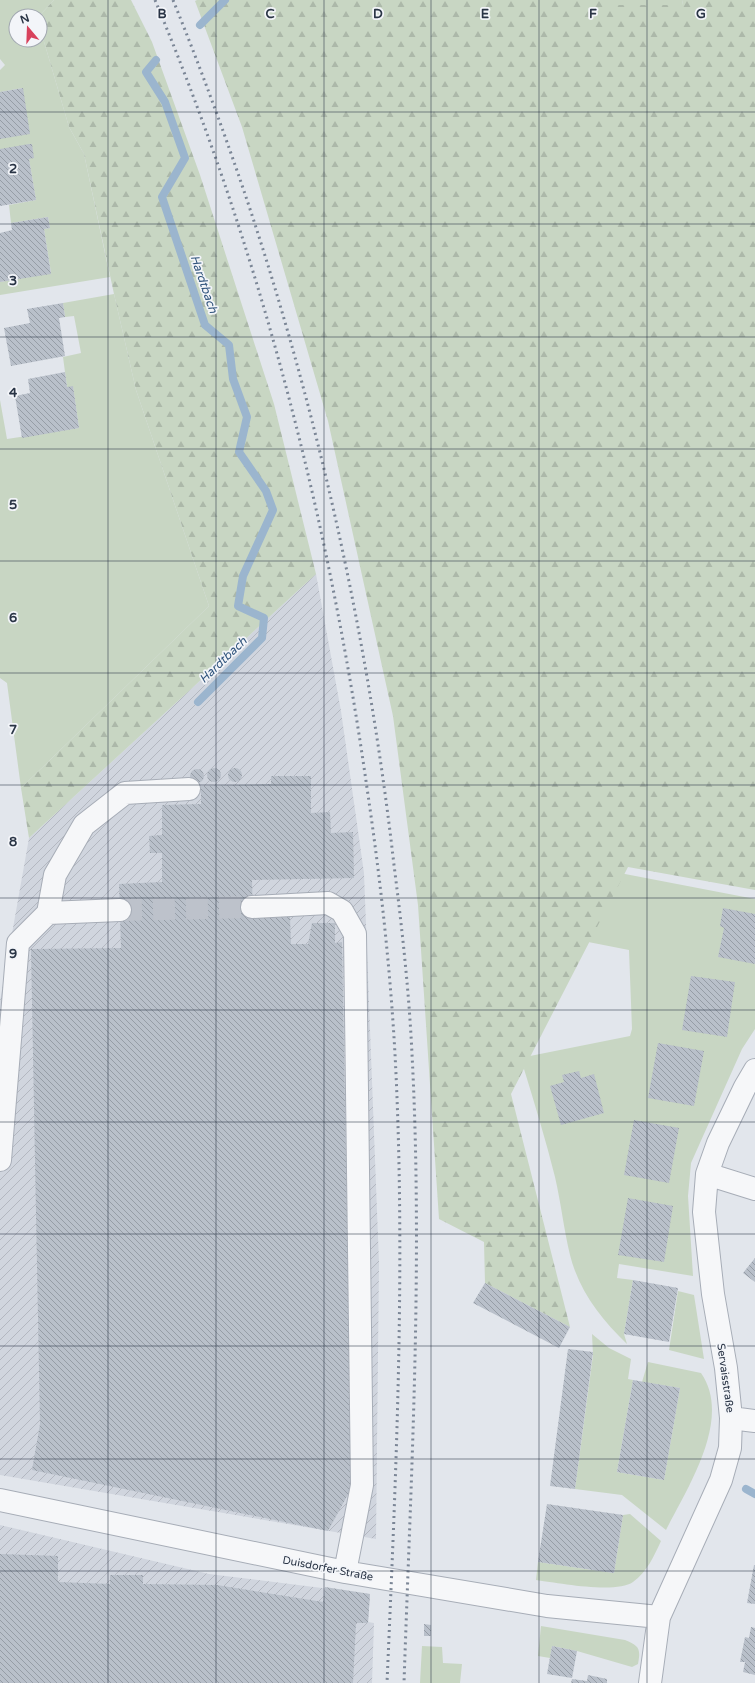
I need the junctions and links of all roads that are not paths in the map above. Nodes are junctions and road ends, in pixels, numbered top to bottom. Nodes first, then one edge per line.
1 (189, 789) dead end
2 (252, 907) tunnel mouth
3 (120, 910) tunnel mouth
4 (48, 912) junction
5 (755, 1070) edge
6 (0, 1160) edge
7 (707, 1174) junction
8 (755, 1189) edge
9 (731, 1418) junction
10 (755, 1421) edge
11 (0, 1500) edge
12 (345, 1572) junction
13 (659, 1617) junction
14 (650, 1683) edge

1 - 4 street
2 - 12 street
3 - 4 street
4 - 6 street
5 - 7 street, Servaisstraße
7 - 8 street
7 - 9 street, Servaisstraße
9 - 10 street
9 - 13 street, Servaisstraße
11 - 12 street, Duisdorfer Straße
12 - 13 street, Duisdorfer Straße
13 - 14 street, Servaisstraße

